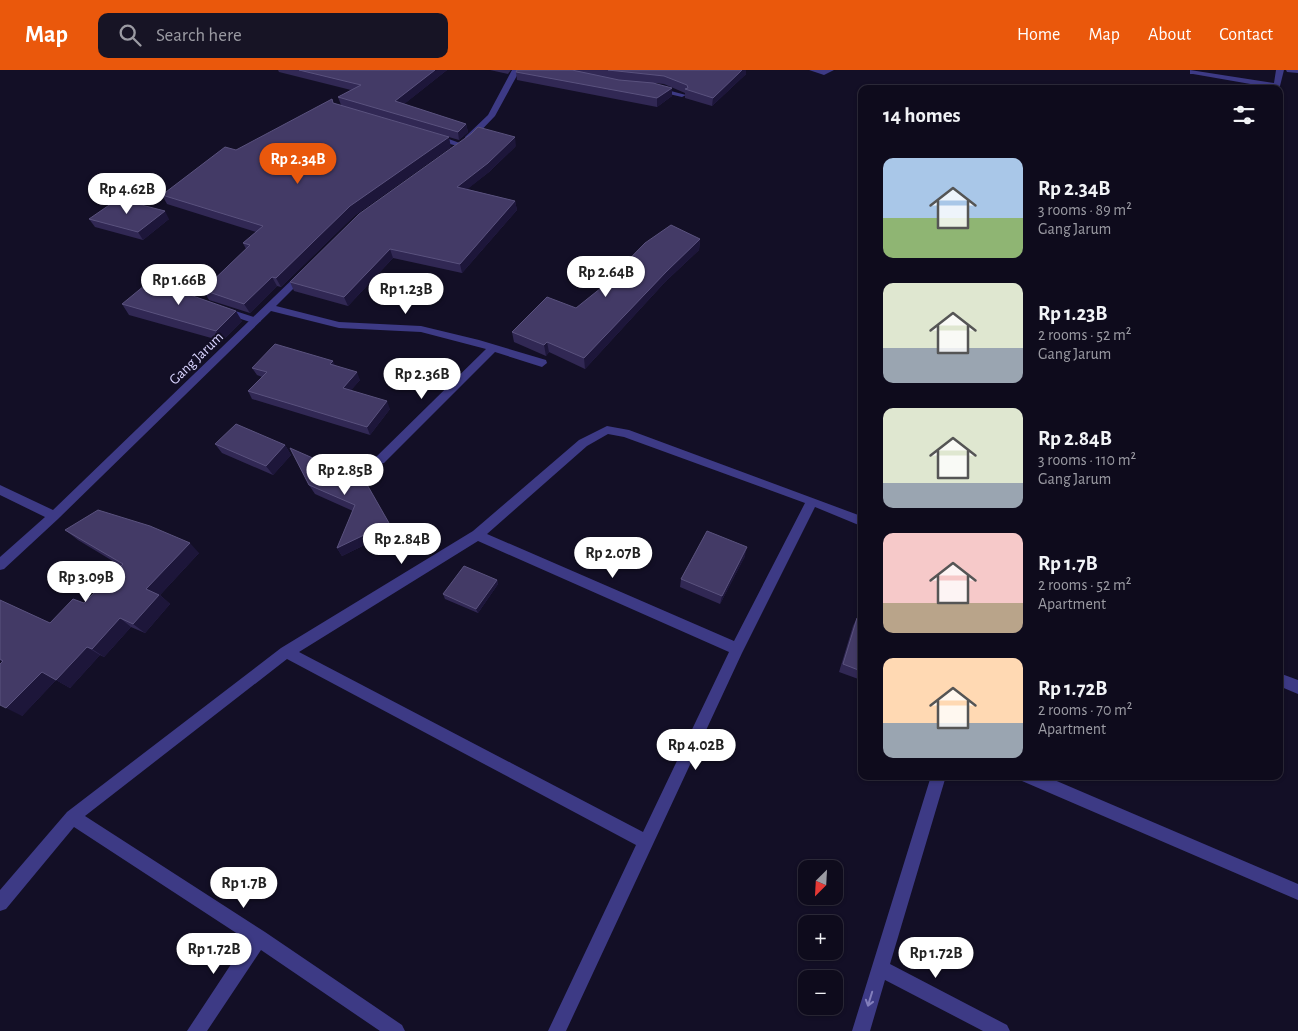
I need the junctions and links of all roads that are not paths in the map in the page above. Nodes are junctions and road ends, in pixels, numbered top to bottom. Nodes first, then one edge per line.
1 (516, 70) edge
2 (813, 70) edge
3 (830, 70) edge
4 (1280, 70) edge
5 (1290, 70) edge
6 (1298, 71) edge
7 (1193, 72) dead end
8 (1260, 85) edge
9 (1277, 85) edge
10 (645, 86) edge
11 (682, 95) edge
12 (424, 134) edge
13 (310, 266) edge
14 (210, 305) edge
15 (269, 307) junction
16 (256, 321) junction
17 (493, 348) junction
18 (542, 363) dead end
19 (380, 460) dead end
20 (0, 490) edge
21 (812, 501) junction
22 (54, 516) junction
23 (858, 520) edge
24 (477, 536) junction
25 (0, 565) edge
26 (737, 649) junction
27 (286, 652) junction
28 (1283, 681) edge
29 (1298, 687) edge
30 (938, 780) edge
31 (1037, 780) edge
32 (72, 817) junction
33 (646, 842) junction
34 (1298, 892) edge
35 (0, 903) edge
36 (259, 938) junction
37 (880, 968) junction
38 (977, 1025) edge
39 (196, 1031) edge
40 (396, 1031) edge
41 (557, 1031) edge
42 (861, 1031) edge
43 (1001, 1031) edge

1 - 12 street
2 - 3 street
4 - 9 street
5 - 6 street
7 - 8 street
10 - 11 street
13 - 15 street, Gang Jarum
14 - 16 street
15 - 16 street, Gang Jarum
15 - 17 street
16 - 22 street, Gang Jarum
17 - 18 street
17 - 19 street
20 - 22 street
21 - 23 street
21 - 24 street
21 - 26 street
22 - 25 street, Gang Jarum
24 - 26 street
24 - 27 street
26 - 33 street
27 - 32 street
27 - 33 street
28 - 29 street
30 - 37 street
31 - 34 street
32 - 35 street
32 - 36 street
33 - 41 street
36 - 39 street
36 - 40 street
37 - 38 street
37 -> 42 street
38 - 43 street

